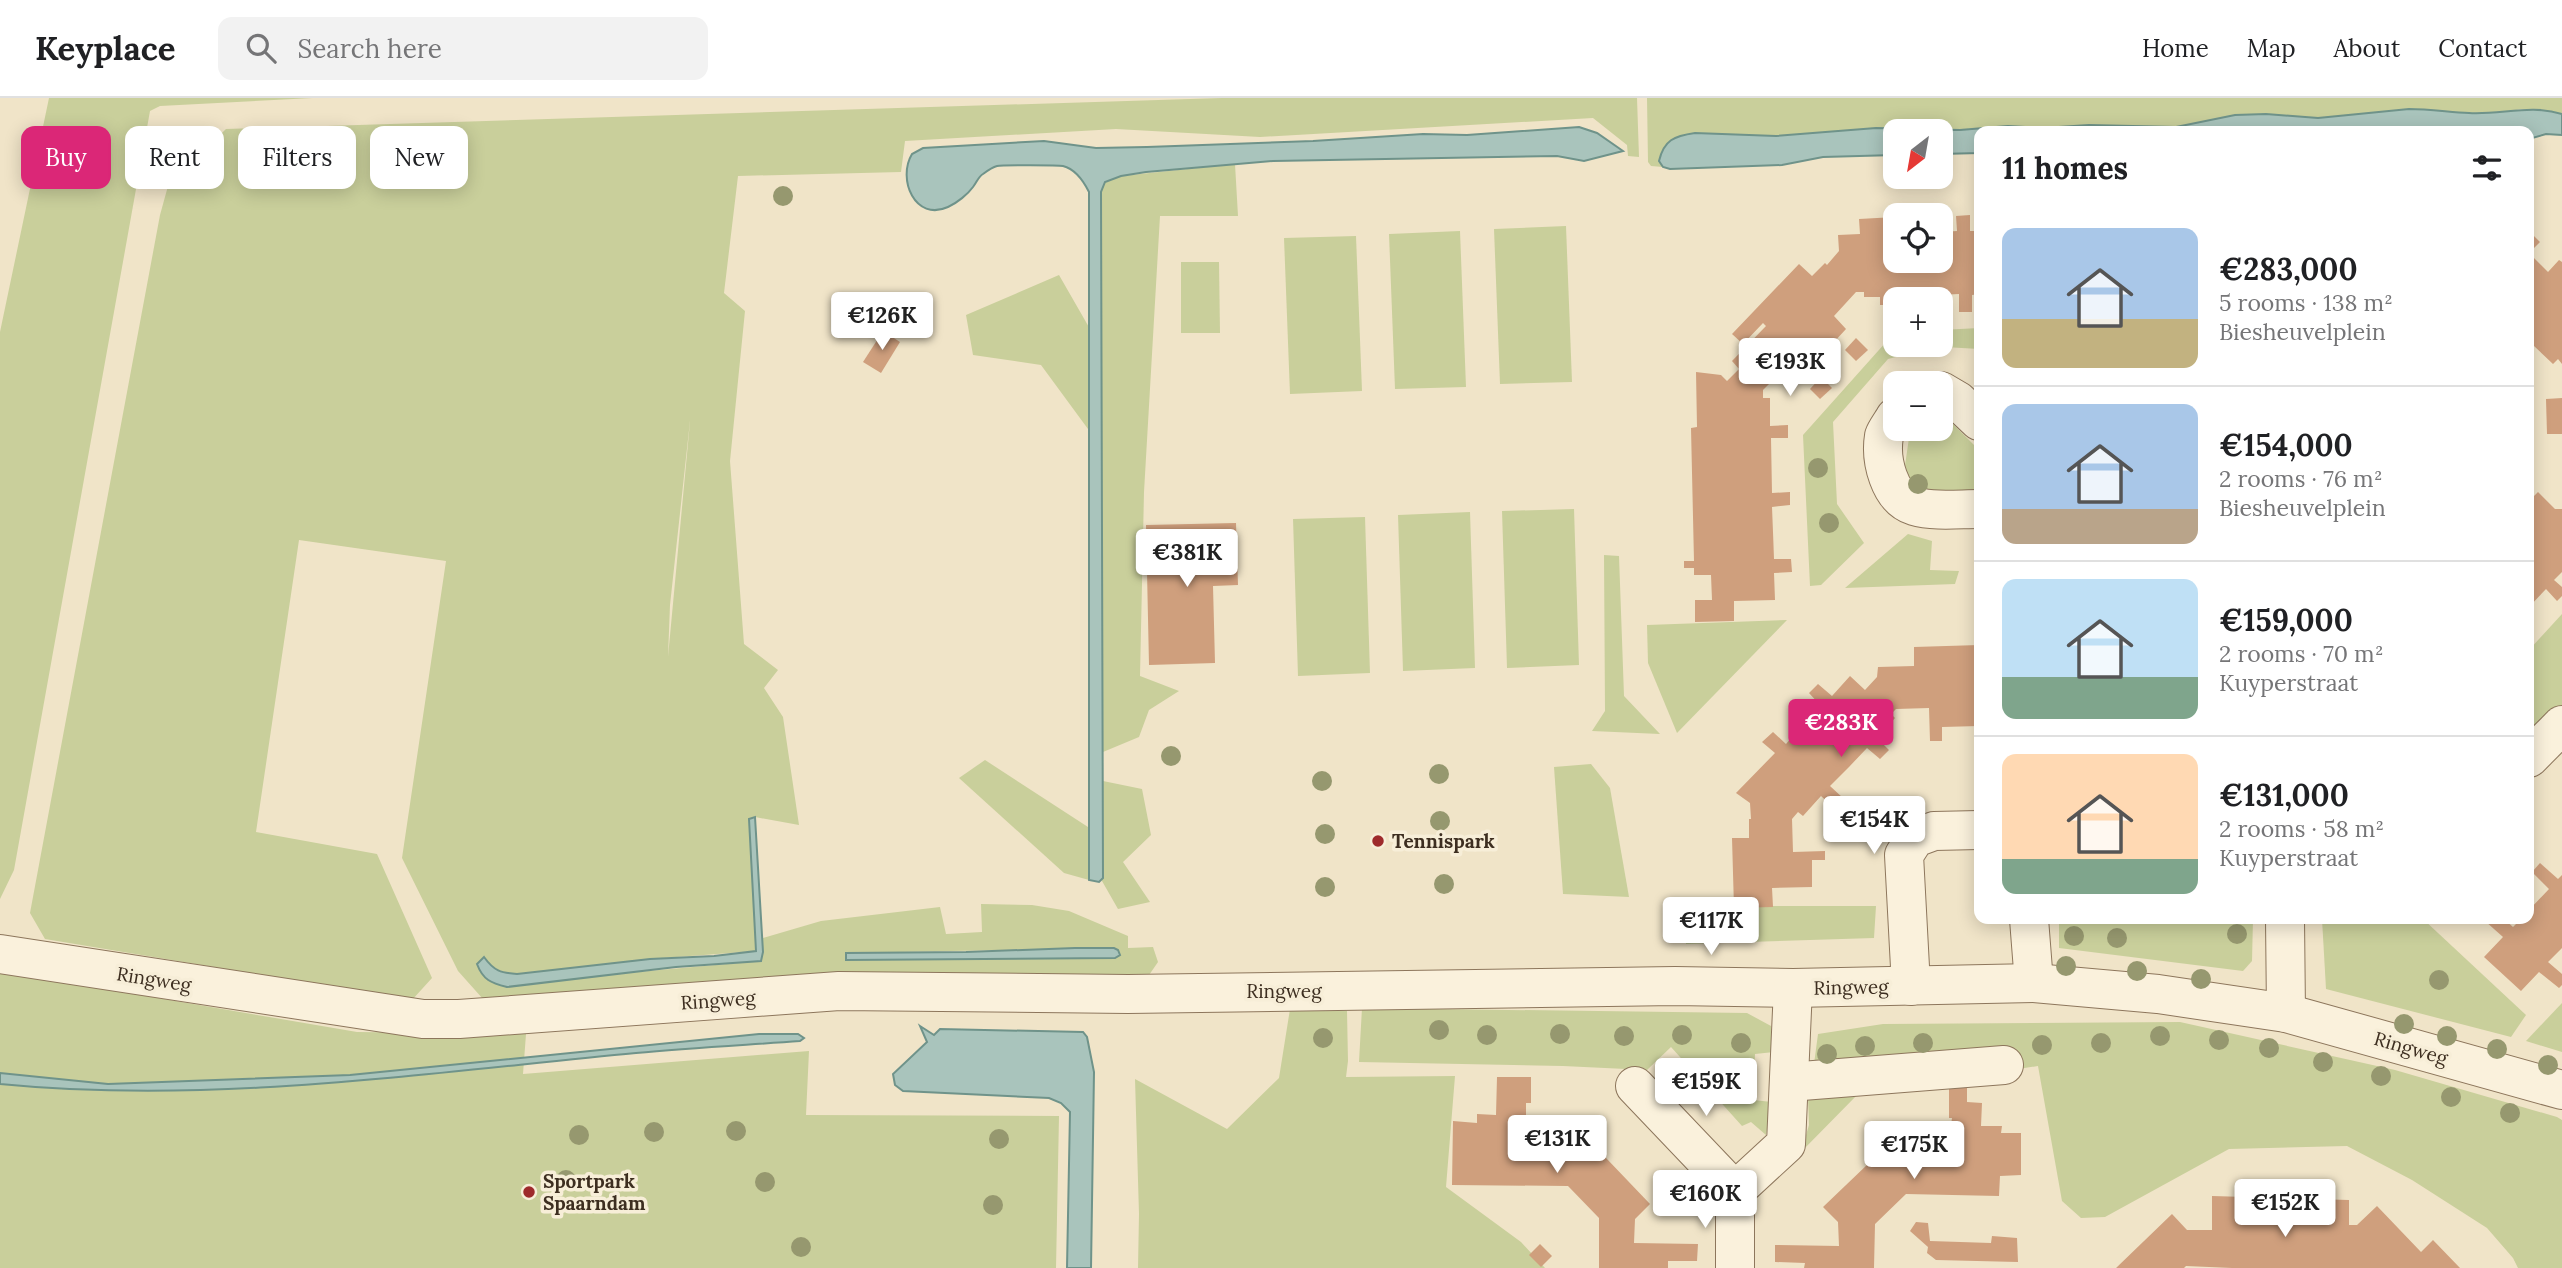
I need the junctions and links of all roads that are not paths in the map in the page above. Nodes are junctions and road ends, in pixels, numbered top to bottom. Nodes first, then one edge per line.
1 (1953, 398) edge
2 (1974, 416) edge
3 (1884, 441) edge
4 (1974, 509) edge
5 (2562, 725) edge
6 (2534, 753) edge
7 (1974, 830) edge
8 (2029, 924) edge
9 (2285, 924) edge
10 (0, 954) edge
11 (2034, 983) junction
12 (1911, 986) junction
13 (1793, 988) junction
14 (2286, 1013) junction
15 (2004, 1065) dead end
16 (1789, 1082) junction
17 (1635, 1086) dead end
18 (2562, 1090) edge
19 (1735, 1191) junction
20 (1735, 1268) edge

1 - 2 street
3 - 4 street
5 - 6 street
7 - 12 street
8 - 11 street
9 - 14 street
10 - 13 street, Ringweg
11 - 12 street, Ringweg
11 - 14 street, Ringweg
12 - 13 street, Ringweg
13 - 16 street
14 - 18 street, Ringweg
15 - 16 street
16 - 19 street
17 - 19 street
19 - 20 street

